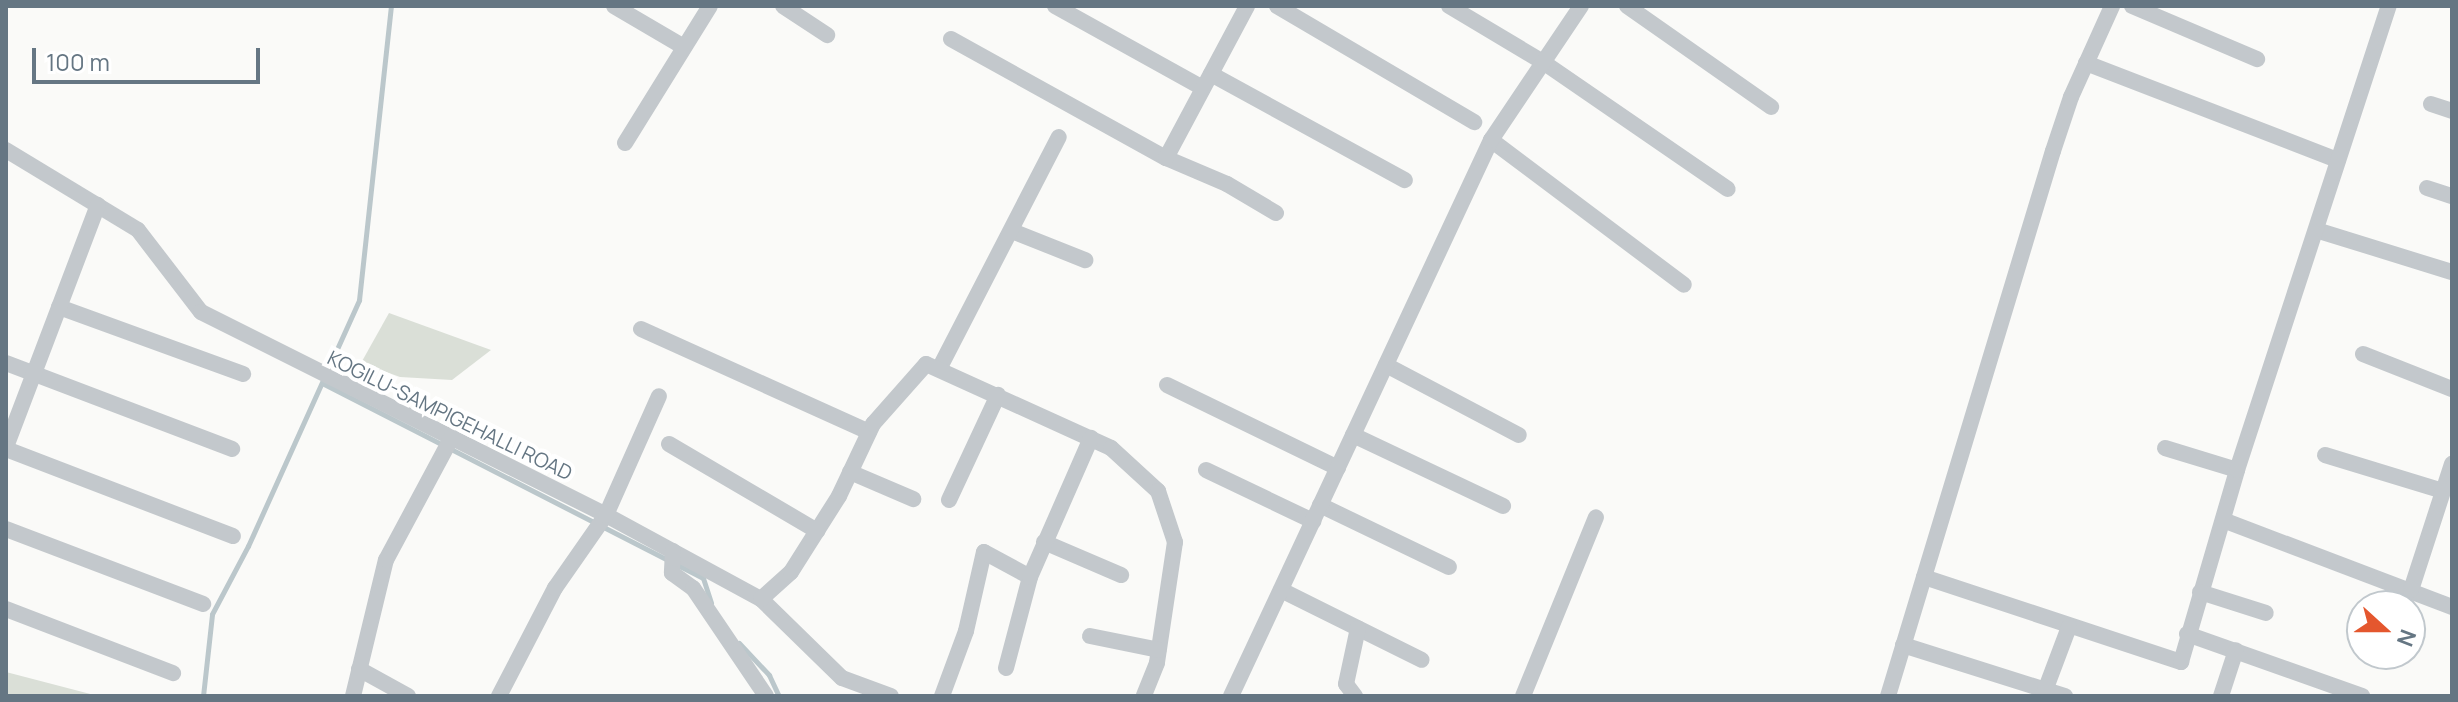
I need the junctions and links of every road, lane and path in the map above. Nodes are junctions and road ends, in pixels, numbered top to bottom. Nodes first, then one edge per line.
1 (614, 6) edge
2 (710, 6) edge
3 (783, 6) edge
4 (1055, 6) edge
5 (1247, 6) edge
6 (1277, 6) edge
7 (1449, 6) edge
8 (1581, 6) edge
9 (1627, 6) edge
10 (2112, 6) edge
11 (2132, 6) edge
12 (2389, 6) edge
13 (827, 35) dead end
14 (951, 39) dead end
15 (684, 47) junction
16 (2257, 59) dead end
17 (1543, 62) junction
18 (2086, 63) junction
19 (1207, 81) junction
20 (2431, 104) dead end
21 (1771, 107) dead end
22 (2452, 111) edge
23 (1474, 122) dead end
24 (1059, 137) dead end
25 (1491, 140) junction
26 (625, 143) dead end
27 (6, 150) edge
28 (1166, 158) junction
29 (2338, 160) junction
30 (1405, 180) dead end
31 (2427, 188) dead end
32 (1728, 189) dead end
33 (2452, 196) edge
34 (98, 205) junction
35 (1276, 213) dead end
36 (2316, 230) junction
37 (1012, 231) junction
38 (1085, 260) dead end
39 (2452, 272) edge
40 (1684, 285) dead end
41 (59, 307) junction
42 (641, 329) dead end
43 (2363, 354) dead end
44 (6, 363) edge
45 (1386, 365) junction
46 (939, 369) junction
47 (34, 374) junction
48 (243, 374) dead end
49 (1167, 385) dead end
50 (2452, 389) edge
51 (998, 395) junction
52 (659, 396) dead end
53 (869, 432) junction
54 (1353, 435) junction
55 (1519, 435) dead end
56 (452, 437) junction
57 (1091, 438) junction
58 (669, 444) dead end
59 (6, 448) edge
60 (2165, 448) dead end
61 (232, 449) dead end
62 (2325, 455) dead end
63 (2452, 464) edge
64 (1338, 468) junction
65 (1206, 470) dead end
66 (2237, 470) junction
67 (850, 472) junction
68 (2443, 491) junction
69 (913, 499) dead end
70 (949, 500) dead end
71 (1320, 505) junction
72 (1503, 506) dead end
73 (606, 515) junction
74 (1596, 517) dead end
75 (2223, 520) junction
76 (1313, 521) junction
77 (6, 529) edge
78 (817, 531) junction
79 (233, 536) dead end
80 (1044, 542) junction
81 (673, 551) junction
82 (1449, 567) dead end
83 (1121, 575) dead end
84 (1030, 577) junction
85 (1924, 577) junction
86 (1281, 590) junction
87 (2411, 590) joint
88 (2200, 592) junction
89 (2426, 596) edge
90 (761, 599) junction
91 (203, 604) dead end
92 (2452, 607) edge
93 (6, 609) edge
94 (2266, 613) dead end
95 (2069, 627) junction
96 (1358, 628) junction
97 (2187, 634) junction
98 (1090, 636) dead end
99 (1903, 645) junction
100 (1159, 650) junction
101 (2236, 650) junction
102 (1422, 660) dead end
103 (1006, 668) dead end
104 (359, 669) junction
105 (173, 673) dead end
106 (2044, 692) edge
107 (353, 696) edge
108 (408, 696) edge
109 (499, 696) edge
110 (766, 696) edge
111 (891, 696) edge
112 (942, 696) edge
113 (1144, 696) edge
114 (1231, 696) edge
115 (1355, 696) edge
116 (1523, 696) edge
117 (1888, 696) edge
118 (2065, 696) edge
119 (2221, 696) edge
120 (2362, 696) edge

1 - 15 street
2 - 15 street
3 - 13 street
4 - 19 street
5 - 19 street
6 - 23 street
7 - 17 street
8 - 17 street
9 - 21 street
10 - 18 street
11 - 16 street
12 - 29 street
14 - 28 street
15 - 26 street
17 - 25 street
17 - 32 street
18 - 29 street
18 - 85 street
19 - 28 street
19 - 30 street
20 - 22 street
24 - 37 street
25 - 40 street
25 - 45 street
27 - 34 street, KOGILU-SAMPIGEHALLI ROAD
28 - 35 street
29 - 36 street
31 - 33 street
34 - 41 street
34 - 56 street, KOGILU-SAMPIGEHALLI ROAD
36 - 39 street
36 - 66 street
37 - 38 street
37 - 46 street
41 - 47 street
41 - 48 street
42 - 53 street
43 - 50 street
44 - 47 street
45 - 54 street
45 - 55 street
46 - 51 street
46 - 53 street
47 - 59 street
47 - 61 street
49 - 64 street
51 - 57 street
51 - 70 street
52 - 73 street
53 - 67 street
54 - 64 street
54 - 72 street
56 - 73 street, KOGILU-SAMPIGEHALLI ROAD
56 - 104 street
57 - 80 street
57 - 100 street
58 - 78 street
59 - 79 street
60 - 66 street
62 - 68 street
63 - 68 street
64 - 71 street
65 - 76 street
66 - 75 street
67 - 69 street
67 - 78 street
68 - 87 street
71 - 76 street
71 - 82 street
73 - 81 street, KOGILU-SAMPIGEHALLI ROAD
73 - 109 street
74 - 116 street
75 - 87 street
75 - 88 street
76 - 86 street
77 - 91 street
78 - 90 street
80 - 83 street
80 - 84 street
81 - 90 street, KOGILU-SAMPIGEHALLI ROAD
81 - 110 street
84 - 103 street
84 - 112 street
85 - 95 street
85 - 99 street
86 - 96 street
86 - 114 street
88 - 94 street
88 - 97 street
89 - 92 street
90 - 111 street, KOGILU-SAMPIGEHALLI ROAD
93 - 105 street
95 - 97 street
95 - 106 street
96 - 102 street
96 - 115 street
97 - 101 street
98 - 100 street
99 - 106 street
99 - 117 street
100 - 113 street
101 - 119 street
101 - 120 street
104 - 107 street
104 - 108 street
106 - 118 street

